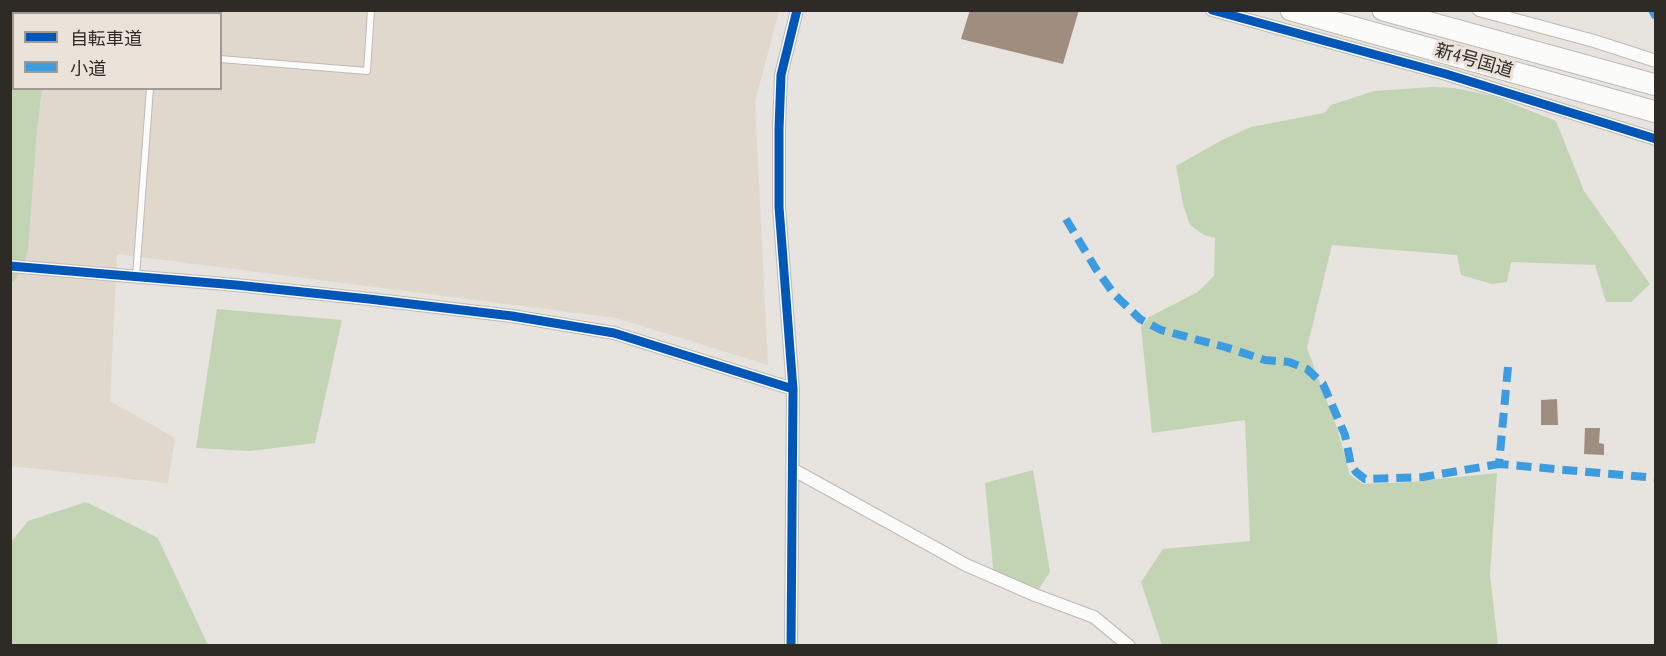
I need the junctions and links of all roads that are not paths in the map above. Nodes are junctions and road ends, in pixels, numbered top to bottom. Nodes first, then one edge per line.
1 (371, 10) edge
2 (798, 10) edge
3 (1291, 10) edge
4 (1383, 10) edge
5 (1479, 10) edge
6 (1215, 11) edge
7 (1341, 34) junction
8 (1642, 58) junction
9 (222, 59) edge
10 (1656, 61) edge
11 (1646, 82) edge
12 (150, 90) edge
13 (1656, 112) edge
14 (1656, 139) edge
15 (10, 266) edge
16 (136, 277) junction
17 (793, 389) junction
18 (792, 469) junction
19 (791, 645) edge
20 (1129, 645) edge

1 - 9 lane
2 - 17 street
3 - 7 highway, 新4号国道
4 - 11 highway, 新4号国道
5 - 8 street
6 - 7 street
7 - 13 highway, 新4号国道
7 - 14 street
8 - 10 street
8 - 11 street
12 - 16 lane
15 - 16 street
16 - 17 street
17 - 18 street
18 - 19 street
18 - 20 street

